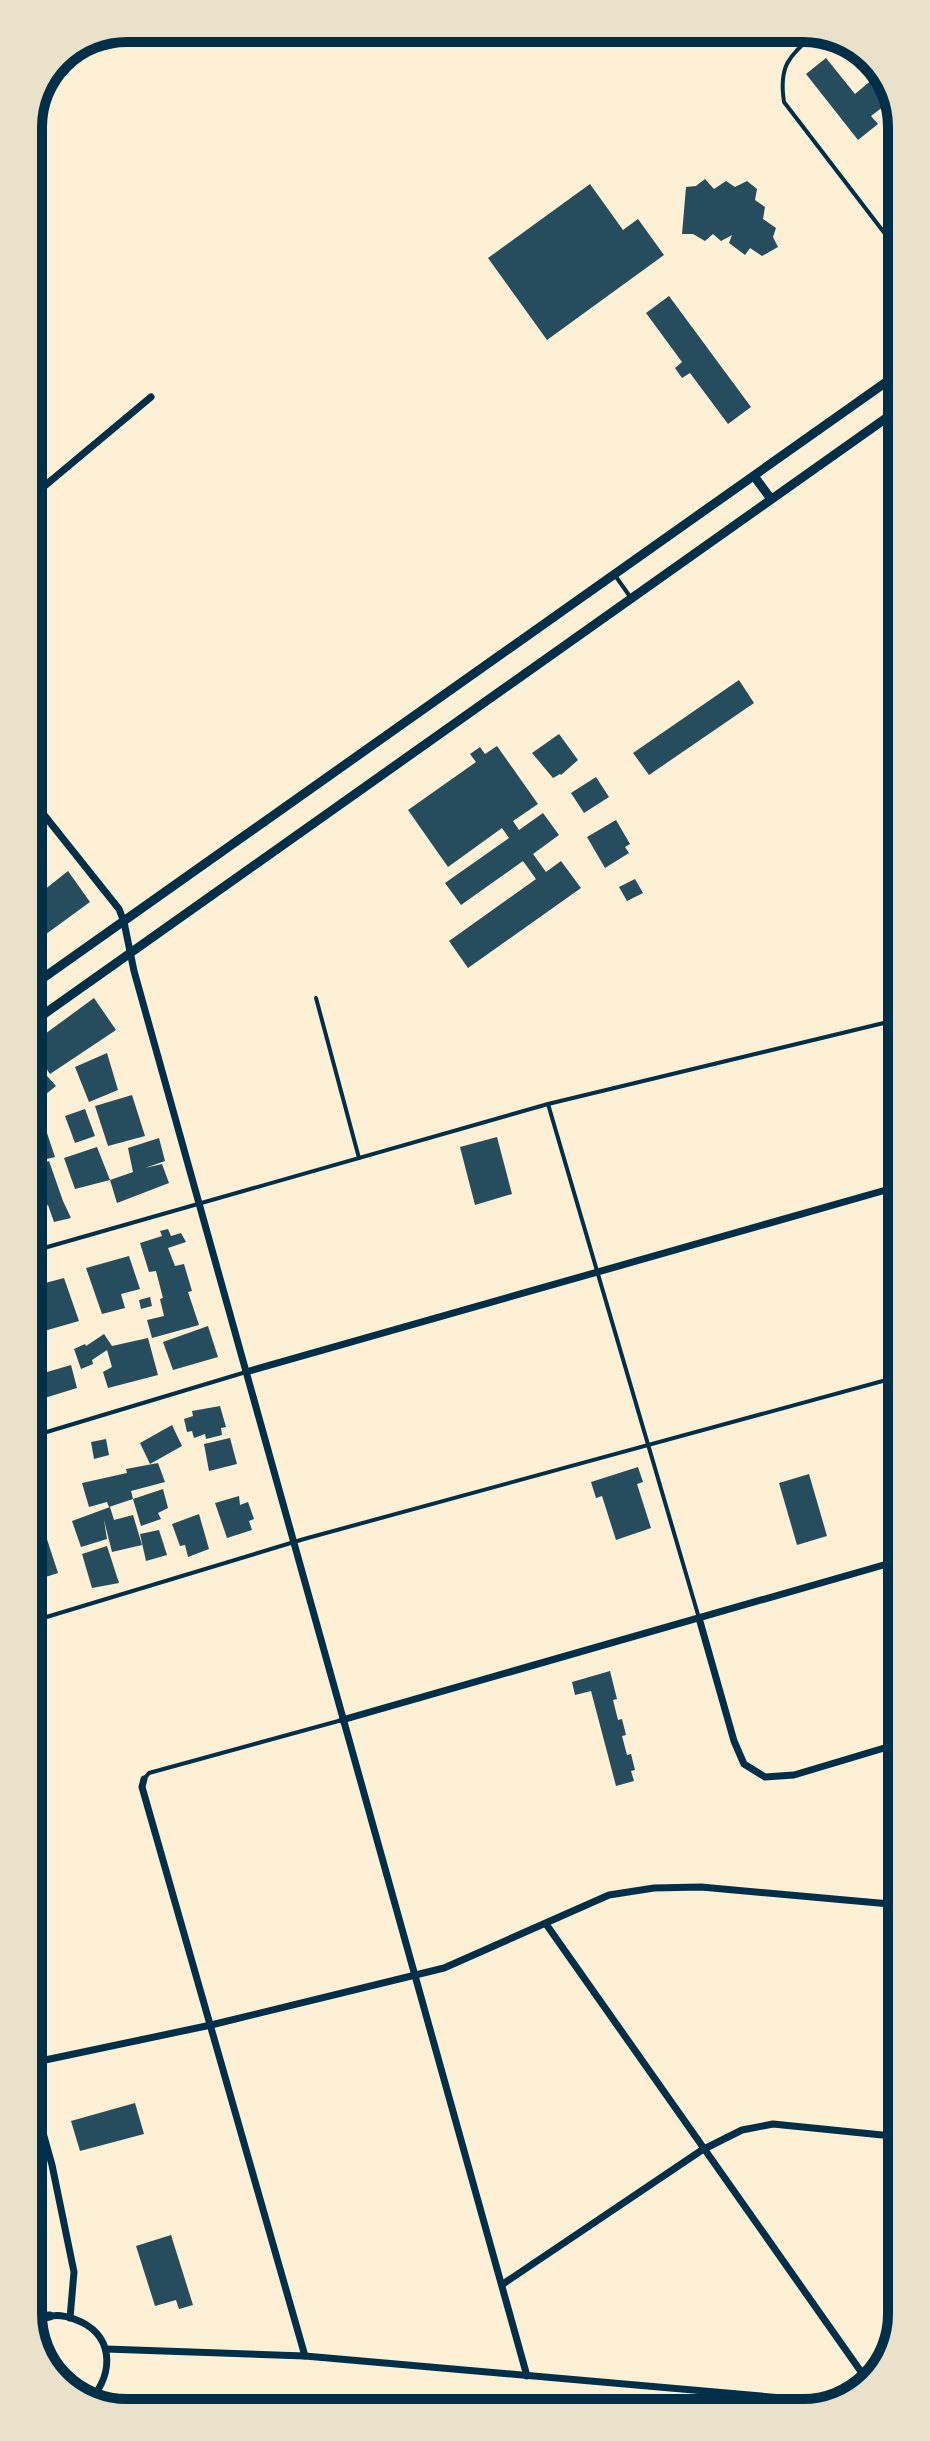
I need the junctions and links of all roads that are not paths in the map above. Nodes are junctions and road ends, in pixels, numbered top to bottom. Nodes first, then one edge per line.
1 (806, 42) edge
2 (888, 237) edge
3 (888, 381) edge
4 (151, 397) dead end
5 (888, 417) edge
6 (754, 476) junction
7 (42, 488) edge
8 (771, 499) junction
9 (614, 574) junction
10 (631, 598) junction
11 (42, 812) edge
12 (124, 922) junction
13 (131, 953) junction
14 (42, 979) edge
15 (316, 998) dead end
16 (42, 1016) edge
17 (888, 1022) edge
18 (548, 1104) junction
19 (359, 1158) junction
20 (888, 1189) edge
21 (199, 1204) junction
22 (42, 1249) edge
23 (597, 1272) junction
24 (246, 1372) junction
25 (888, 1380) edge
26 (42, 1433) edge
27 (648, 1446) junction
28 (293, 1542) junction
29 (888, 1564) edge
30 (42, 1618) edge
31 (699, 1618) junction
32 (342, 1720) junction
33 (888, 1747) edge
34 (144, 1779) joint
35 (888, 1904) edge
36 (546, 1924) junction
37 (415, 1975) junction
38 (211, 2025) junction
39 (42, 2061) edge
40 (42, 2129) edge
41 (888, 2136) edge
42 (702, 2150) junction
43 (503, 2284) junction
44 (42, 2316) edge
45 (50, 2316) junction
46 (70, 2318) junction
47 (43, 2320) edge
48 (106, 2349) junction
49 (305, 2356) junction
50 (863, 2374) edge
51 (527, 2376) junction
52 (96, 2394) edge
53 (793, 2399) edge

1 - 2 lane
3 - 6 street
4 - 7 street
5 - 8 street
6 - 8 street
6 - 9 street
8 - 10 street
9 - 10 lane
9 - 12 street
10 - 13 street
11 - 12 street
12 - 13 street
12 - 14 street
13 - 16 street
13 - 21 street
15 - 19 lane
17 - 18 lane
18 - 19 lane
18 - 23 lane
19 - 21 lane
20 - 23 street
21 - 22 lane
21 - 24 street
23 - 24 street
23 - 27 lane
24 - 26 lane
24 - 28 street
25 - 27 lane
27 - 28 lane
27 - 31 lane
28 - 30 lane
28 - 32 street
29 - 31 street
31 - 32 street
31 - 33 street
32 - 34 lane
32 - 37 street
34 - 38 street
35 - 36 street
36 - 37 street
36 - 42 street
37 - 38 street
37 - 43 street
38 - 39 street
38 - 49 street
40 - 46 street
41 - 42 street
42 - 43 street
42 - 50 street
43 - 51 street
44 - 45 street
45 - 46 street
45 - 47 street
46 - 48 street
48 - 49 street
48 - 52 street
49 - 51 street
51 - 53 street

